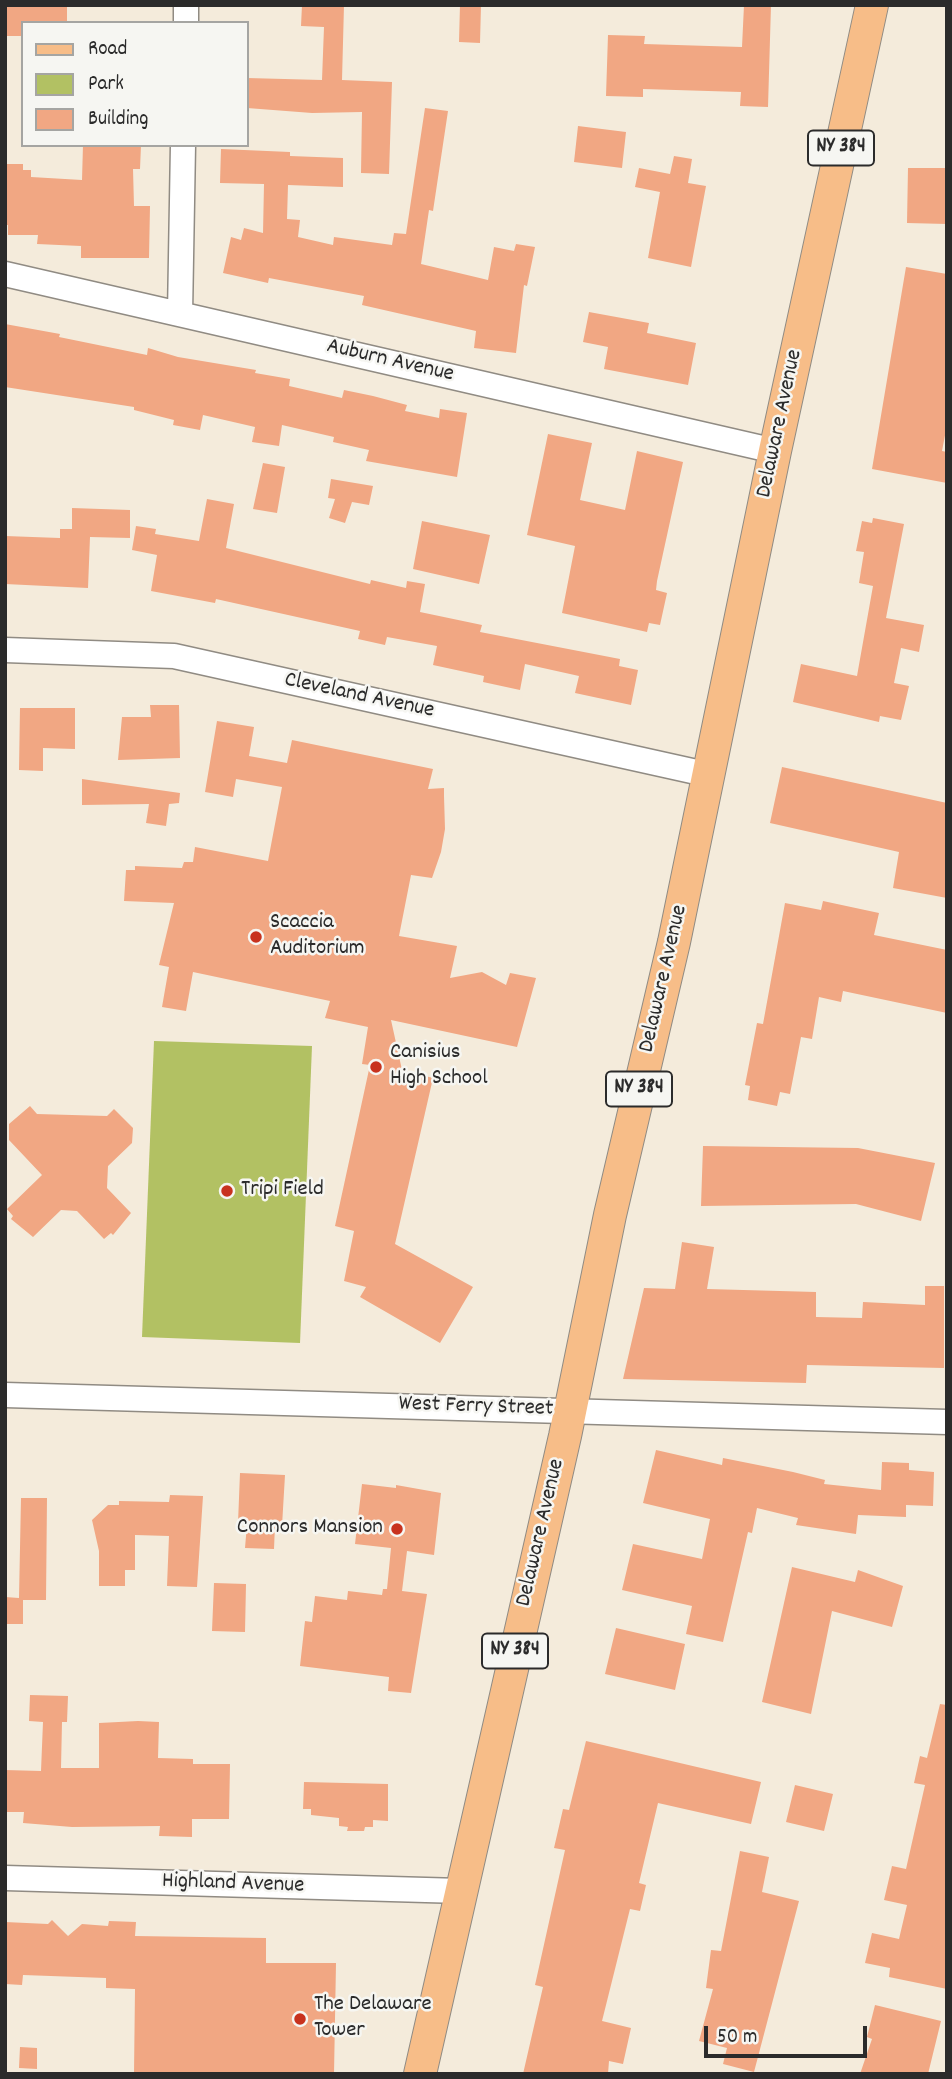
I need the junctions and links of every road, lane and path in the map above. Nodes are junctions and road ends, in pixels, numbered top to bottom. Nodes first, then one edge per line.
1 (872, 5) edge
2 (183, 147) edge
3 (5, 274) edge
4 (180, 314) junction
5 (775, 451) junction
6 (5, 650) edge
7 (710, 775) junction
8 (5, 1395) edge
9 (570, 1411) junction
10 (947, 1422) edge
11 (5, 1878) edge
12 (461, 1891) junction
13 (420, 2074) edge

1 - 5 main road, Delaware Avenue / NY 384
2 - 4 street
3 - 4 street, Auburn Avenue
4 - 5 street, Auburn Avenue
5 - 7 main road, Delaware Avenue / NY 384
6 - 7 street, Cleveland Avenue
7 - 9 main road, Delaware Avenue / NY 384
8 - 9 street, West Ferry Street
9 - 10 street, West Ferry Street
9 - 12 main road, Delaware Avenue / NY 384
11 - 12 street, Highland Avenue
12 - 13 main road, Delaware Avenue / NY 384

